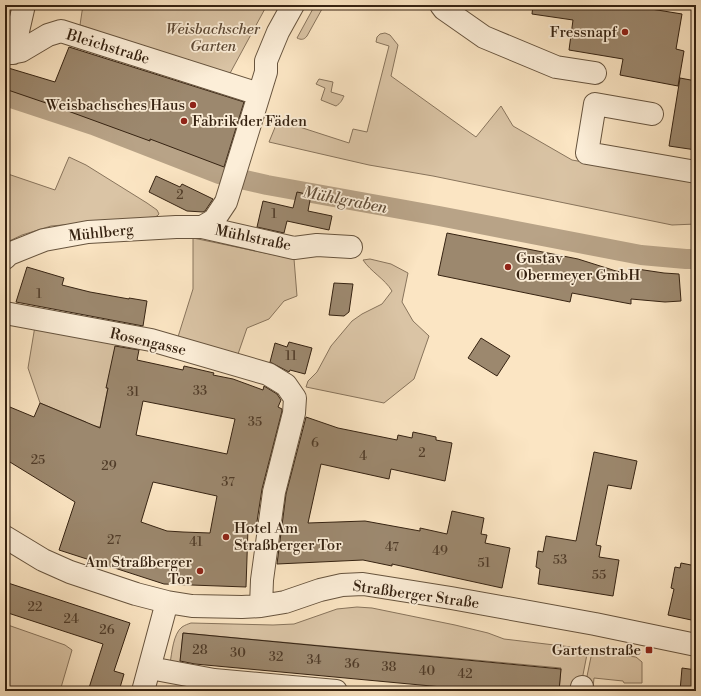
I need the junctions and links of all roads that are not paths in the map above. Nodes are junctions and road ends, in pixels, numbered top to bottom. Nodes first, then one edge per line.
1 (24, 5) edge
2 (293, 5) edge
3 (441, 5) edge
4 (9, 54) edge
5 (595, 73) dead end
6 (259, 94) junction
7 (652, 114) dead end
8 (696, 172) edge
9 (202, 227) junction
10 (351, 246) dead end
11 (5, 258) edge
12 (5, 313) edge
13 (5, 537) edge
14 (167, 602) junction
15 (261, 606) junction
16 (696, 645) edge
17 (150, 668) junction
18 (143, 691) edge
19 (336, 691) edge

1 - 4 street
2 - 6 street
3 - 5 street
4 - 6 street, Bleichstraße
6 - 9 street
7 - 8 street
9 - 10 street, Mühlstraße
9 - 11 street, Mühlberg
12 - 15 street, Rosengasse
13 - 14 street, Straßberger Straße
14 - 15 street, Straßberger Straße
14 - 17 street
15 - 16 street, Straßberger Straße
17 - 18 street
17 - 19 street

